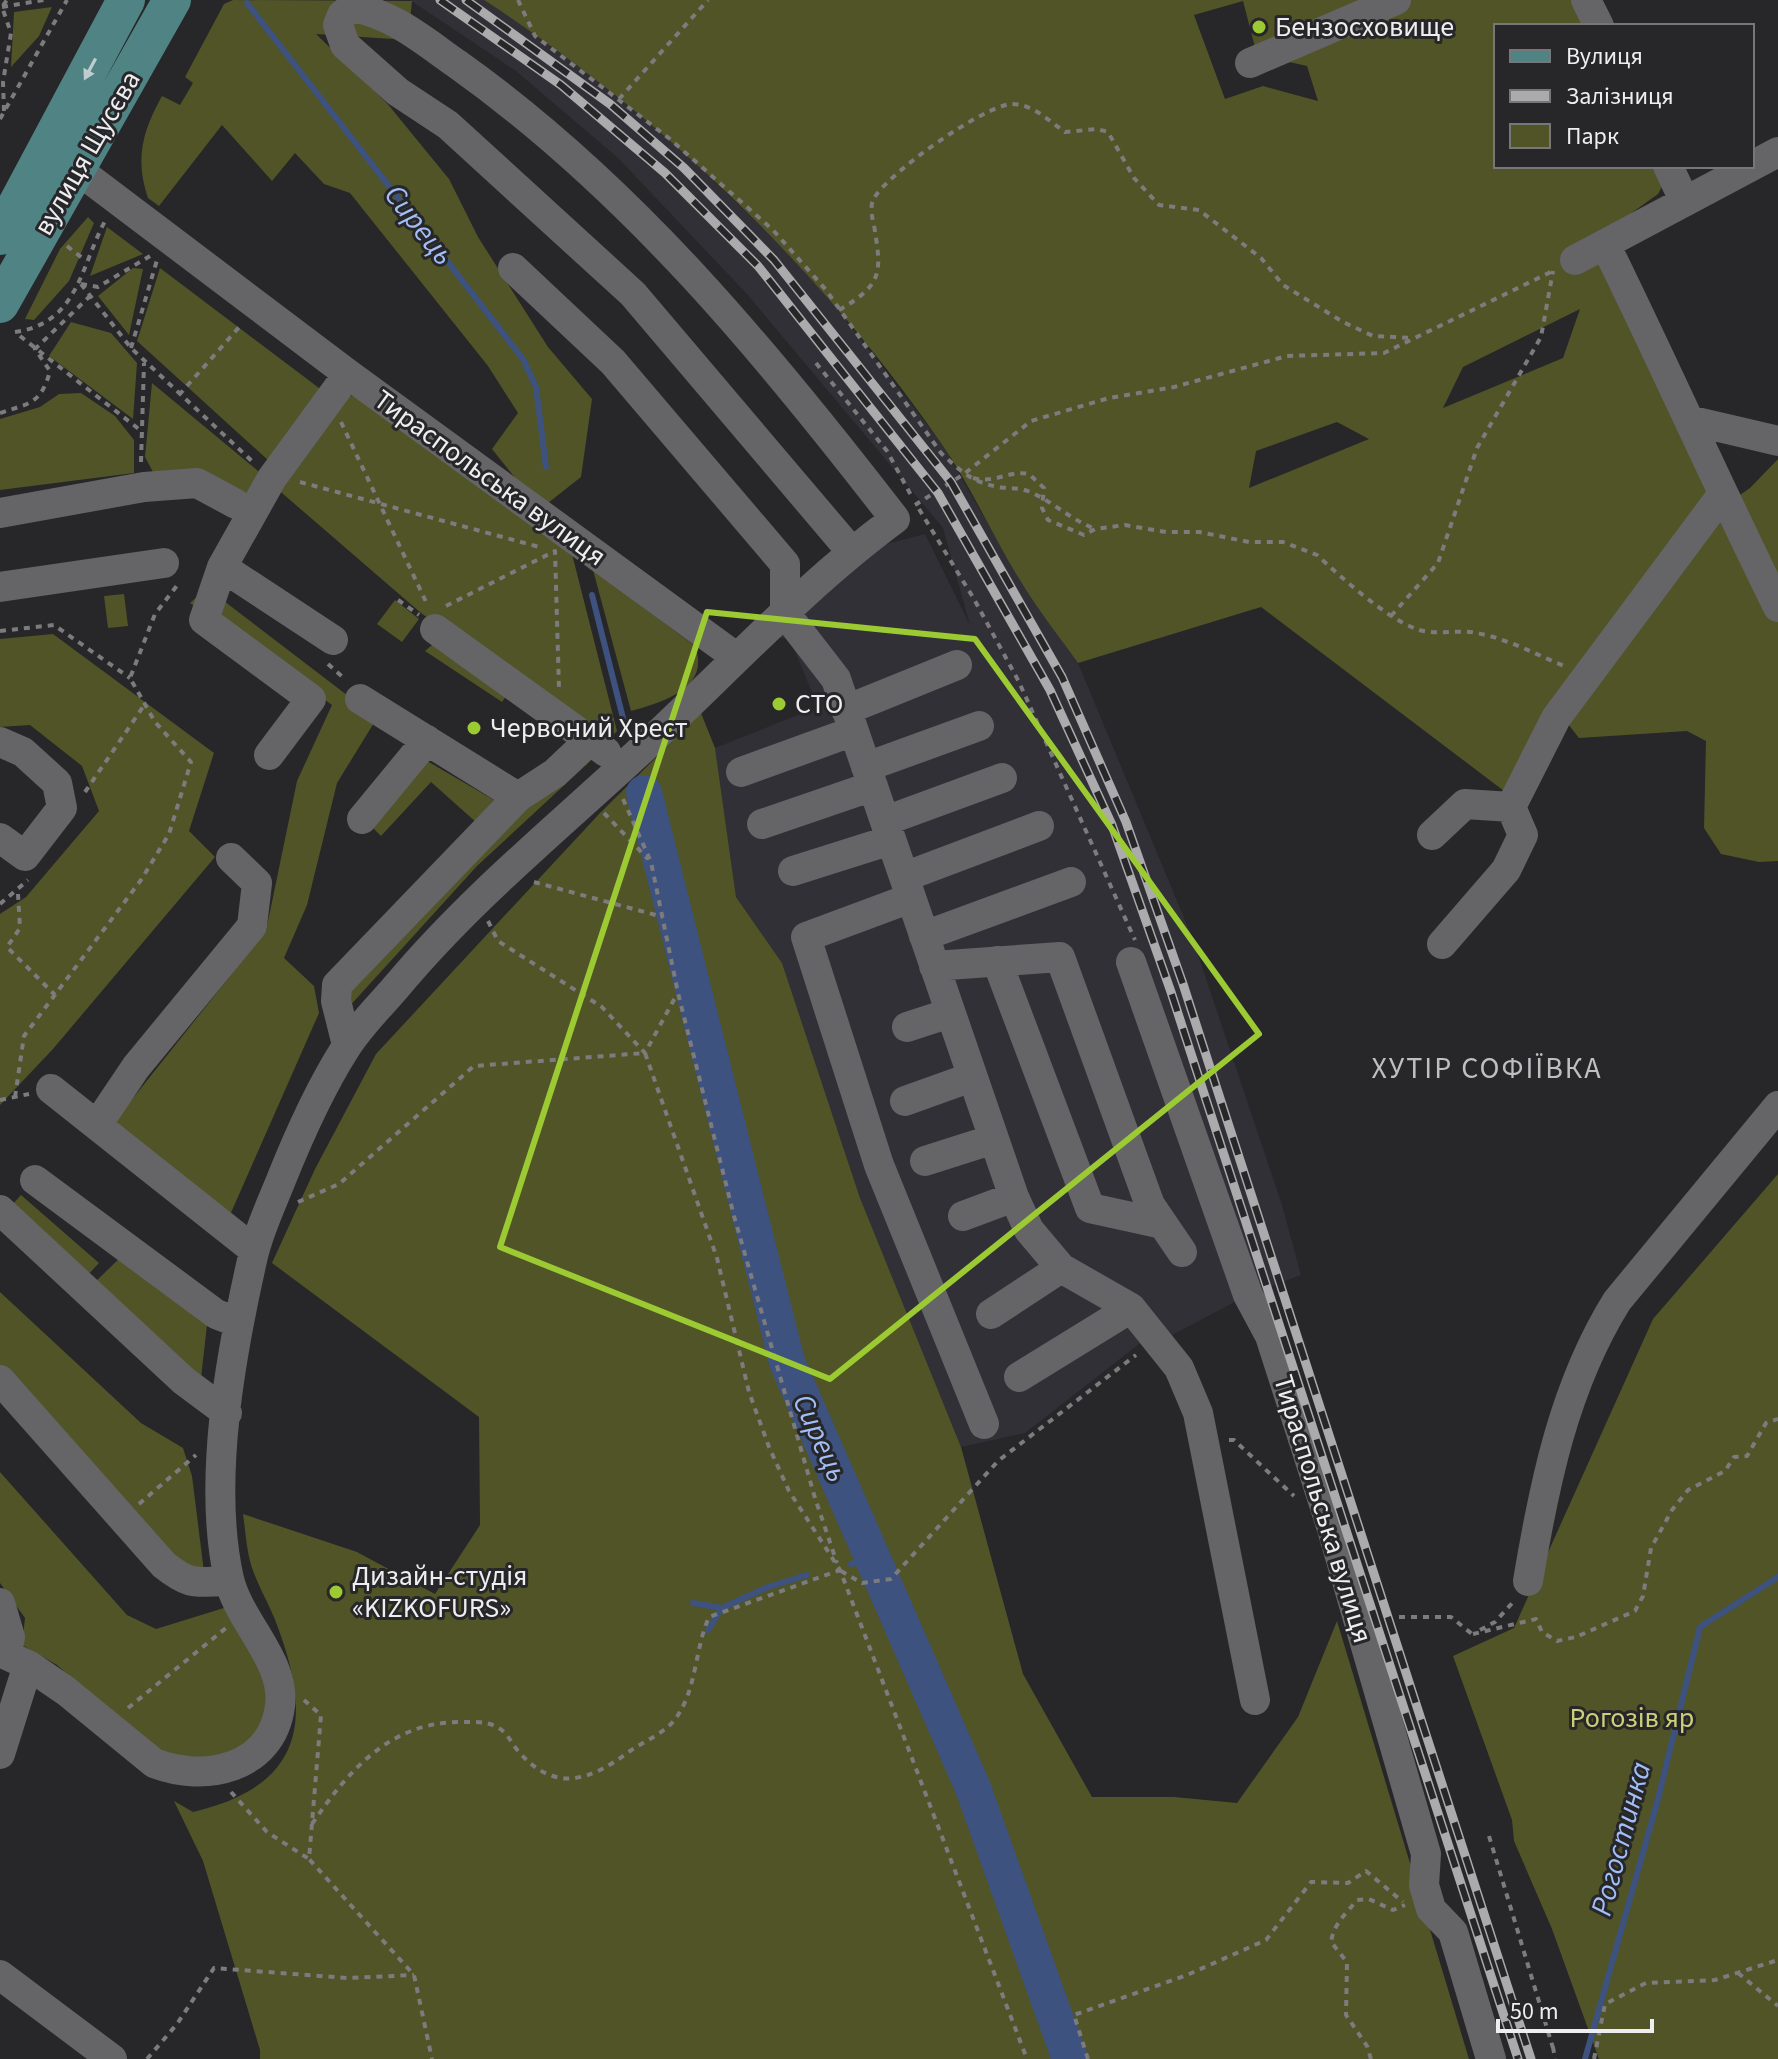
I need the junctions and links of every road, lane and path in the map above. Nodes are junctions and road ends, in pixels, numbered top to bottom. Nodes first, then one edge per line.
1 (7, 0) edge
2 (44, 0) edge
3 (67, 0) edge
4 (126, 0) edge
5 (172, 0) edge
6 (518, 0) edge
7 (708, 0) edge
8 (1396, 0) edge
9 (1586, 0) edge
10 (1, 7) edge
11 (1598, 24) edge
12 (1250, 63) dead end
13 (618, 99) junction
14 (4, 114) junction
15 (0, 119) edge
16 (1778, 152) edge
17 (1754, 164) edge
18 (1669, 168) edge
19 (1747, 168) edge
20 (78, 170) junction
21 (1684, 200) junction
22 (117, 228) dead end
23 (0, 236) edge
24 (61, 243) dead end
25 (141, 246) dead end
26 (1606, 246) junction
27 (153, 255) junction
28 (86, 261) junction
29 (1564, 265) junction
30 (513, 268) dead end
31 (81, 284) junction
32 (89, 297) junction
33 (839, 310) junction
34 (12, 324) edge
35 (241, 325) dead end
36 (1413, 338) junction
37 (131, 348) junction
38 (35, 349) junction
39 (144, 362) junction
40 (816, 363) dead end
41 (342, 384) junction
42 (179, 395) junction
43 (0, 413) edge
44 (1693, 421) junction
45 (140, 430) junction
46 (1778, 441) edge
47 (141, 463) dead end
48 (964, 474) junction
49 (281, 479) junction
50 (1722, 495) junction
51 (1044, 498) junction
52 (236, 504) dead end
53 (379, 506) junction
54 (905, 512) junction
55 (0, 513) edge
56 (1095, 529) junction
57 (564, 548) dead end
58 (555, 551) junction
59 (851, 551) junction
60 (222, 567) junction
61 (173, 570) joint
62 (0, 587) edge
63 (398, 600) dead end
64 (1778, 607) edge
65 (785, 613) junction
66 (1391, 616) junction
67 (434, 617) junction
68 (0, 631) edge
69 (330, 652) joint
70 (736, 657) junction
71 (957, 665) dead end
72 (1594, 667) junction
73 (339, 671) dead end
74 (130, 678) junction
75 (360, 699) dead end
76 (145, 704) junction
77 (560, 719) junction
78 (850, 720) junction
79 (979, 726) dead end
80 (427, 740) junction
81 (590, 740) junction
82 (0, 742) edge
83 (269, 755) dead end
84 (625, 764) junction
85 (741, 772) dead end
86 (869, 776) junction
87 (1002, 778) dead end
88 (81, 797) dead end
89 (518, 797) junction
90 (589, 797) junction
91 (624, 803) dead end
92 (1511, 807) junction
93 (362, 819) dead end
94 (762, 824) dead end
95 (1039, 826) dead end
96 (888, 831) junction
97 (1432, 835) dead end
98 (0, 838) edge
99 (231, 858) dead end
100 (651, 862) junction
101 (793, 871) dead end
102 (505, 872) junction
103 (1071, 882) dead end
104 (907, 887) junction
105 (18, 892) dead end
106 (476, 898) junction
107 (663, 917) junction
108 (924, 936) junction
109 (1442, 944) dead end
110 (7, 947) junction
111 (0, 951) edge
112 (1135, 954) joint
113 (997, 961) junction
114 (934, 966) junction
115 (678, 993) junction
116 (55, 995) junction
117 (950, 1013) junction
118 (907, 1027) dead end
119 (347, 1045) junction
120 (645, 1053) junction
121 (972, 1077) junction
122 (51, 1089) dead end
123 (15, 1097) dead end
124 (905, 1101) dead end
125 (1778, 1106) edge
126 (97, 1125) junction
127 (994, 1139) junction
128 (925, 1161) dead end
129 (35, 1180) dead end
130 (1014, 1197) junction
131 (0, 1210) edge
132 (963, 1216) dead end
133 (266, 1217) junction
134 (1163, 1224) junction
135 (254, 1250) junction
136 (1182, 1252) dead end
137 (1061, 1268) junction
138 (1131, 1308) junction
139 (991, 1314) dead end
140 (239, 1323) junction
141 (1140, 1353) dead end
142 (1019, 1377) dead end
143 (0, 1380) edge
144 (227, 1413) junction
145 (1778, 1419) edge
146 (984, 1424) dead end
147 (1203, 1438) junction
148 (200, 1451) dead end
149 (122, 1518) junction
150 (1332, 1529) junction
151 (840, 1570) junction
152 (229, 1581) junction
153 (1528, 1581) joint
154 (0, 1603) edge
155 (1399, 1617) dead end
156 (233, 1623) dead end
157 (1473, 1634) junction
158 (12, 1657) edge
159 (276, 1674) junction
160 (1255, 1700) dead end
161 (120, 1715) dead end
162 (0, 1754) edge
163 (213, 1773) junction
164 (312, 1824) junction
165 (1489, 1836) dead end
166 (309, 1859) junction
167 (1778, 1960) edge
168 (1738, 1973) junction
169 (0, 1975) edge
170 (414, 1975) junction
171 (1778, 2006) edge
172 (112, 2059) edge
173 (147, 2059) edge
174 (432, 2059) edge
175 (1027, 2059) edge
176 (1088, 2059) edge
177 (1371, 2059) edge
178 (1491, 2059) edge
179 (1555, 2059) edge
180 (1594, 2059) edge

1 - 10 path
2 - 10 path
3 - 14 path
4 -> 23 main road, вулиця Щусєва
5 - 20 main road, вулиця Щусєва
6 - 13 path
7 - 13 path
8 - 12 street
9 - 11 street
10 - 14 path
13 - 33 path
14 - 15 path
16 - 17 street
18 - 21 street
19 - 21 street
20 - 34 main road, вулиця Щусєва
20 - 41 street, Тираспольська вулиця
21 - 26 street
22 - 28 path
24 - 28 path
25 - 27 path
26 - 29 street
26 - 44 street
27 - 31 path
27 - 37 path
28 - 31 path
29 - 36 path
29 - 66 path
30 - 65 street
31 - 32 path
31 - 34 path
32 - 37 path
32 - 38 path
33 - 36 path
33 - 48 path
34 - 38 path
35 - 42 path
36 - 48 path
37 - 39 path
38 - 43 path
38 - 45 path
39 - 42 path
39 - 45 path
40 - 54 path
41 - 49 street
41 - 53 path
41 - 70 street, Тираспольська вулиця
42 - 49 path
44 - 46 street
44 - 50 street
45 - 47 path
48 - 51 path
48 - 51 path
48 - 54 path
49 - 53 path
49 - 60 street
50 - 64 street
50 - 72 street
51 - 56 path
51 - 56 path
52 - 55 street
53 - 58 path
53 - 67 path
54 - 59 street
54 - 59 street
54 - 112 path
56 - 66 path
57 - 58 path
58 - 67 path
58 - 77 path
59 - 65 street
60 - 69 street
60 - 83 street
61 - 62 street
61 - 74 path
63 - 67 path
65 - 70 street
65 - 78 street
66 - 72 path
67 - 77 street
68 - 74 path
69 - 73 path
70 - 84 street
71 - 78 street
72 - 92 street
74 - 76 path
75 - 80 street
76 - 88 path
76 - 116 path
77 - 81 street
78 - 85 street
78 - 86 street
79 - 86 street
80 - 89 street
80 - 93 street
81 - 84 street
81 - 89 street
82 - 98 street
84 - 90 street
86 - 94 street
86 - 96 street
87 - 96 street
89 - 119 street
90 - 100 path
90 - 102 street
91 - 100 path
92 - 97 street
92 - 109 street
95 - 104 street
96 - 101 street
96 - 104 street
99 - 126 street
100 - 107 path
102 - 106 street
102 - 107 path
103 - 108 street
104 - 108 street
104 - 146 street
105 - 110 path
106 - 119 street
106 - 120 path
107 - 115 path
108 - 114 street
110 - 111 path
110 - 116 path
112 - 150 street, Тираспольська вулиця
113 - 114 street
113 - 134 street
113 - 134 street
114 - 117 street
115 - 120 path
115 - 151 path
116 - 123 path
117 - 118 street
117 - 121 street
119 - 133 street
120 - 133 path
120 - 151 path
121 - 124 street
121 - 127 street
122 - 126 street
125 - 153 street
126 - 135 street
127 - 128 street
127 - 130 street
129 - 140 street
130 - 132 street
130 - 137 street
131 - 144 street
133 - 135 street
134 - 136 street
135 - 140 street
137 - 138 street
137 - 139 street
138 - 142 street
138 - 147 street
140 - 144 street
141 - 151 path
143 - 149 street
144 - 152 street
145 - 157 path
147 - 150 path
147 - 160 street
148 - 149 path
149 - 152 street
150 - 178 street, Тираспольська вулиця
151 - 164 path
151 - 175 path
152 - 159 street
153 - 157 path
154 - 158 street
155 - 157 path
156 - 161 path
158 - 162 street
158 - 163 street
159 - 163 street
159 - 164 path
163 - 166 path
164 - 166 path
165 - 179 path
166 - 170 path
167 - 168 path
168 - 171 path
168 - 180 path
169 - 172 street
170 - 173 path
170 - 174 path
176 - 177 path

